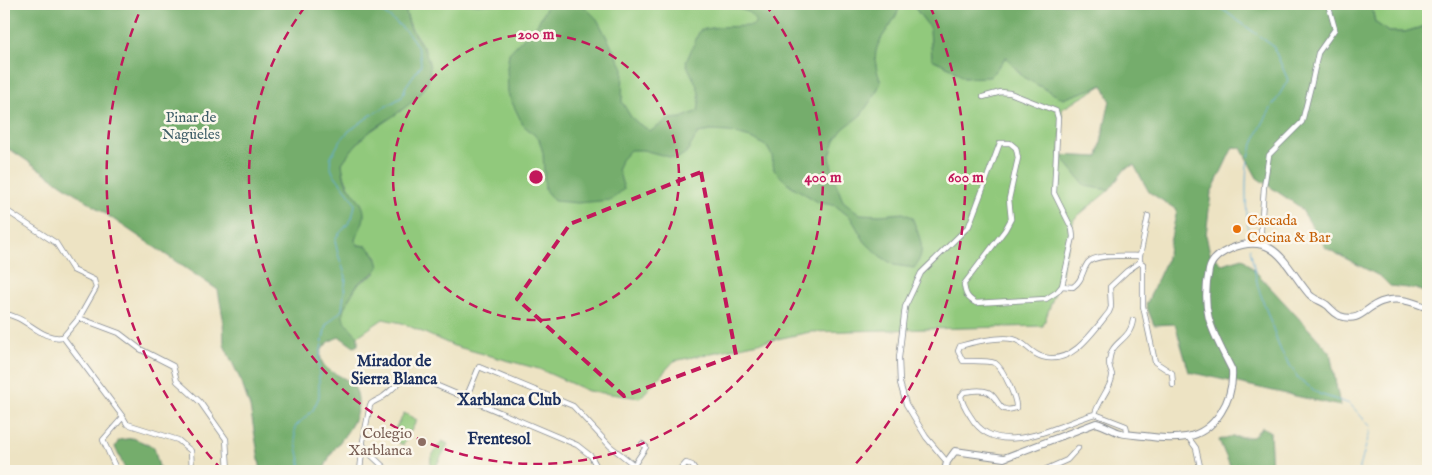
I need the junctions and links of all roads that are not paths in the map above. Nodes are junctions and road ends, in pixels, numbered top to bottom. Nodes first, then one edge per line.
1 (1328, 4) edge
2 (983, 97) dead end
3 (4, 209) edge
4 (1148, 216) dead end
5 (1260, 244) junction
6 (1140, 256) junction
7 (1140, 262) junction
8 (1062, 286) junction
9 (1428, 308) edge
10 (4, 314) edge
11 (79, 318) junction
12 (1132, 320) dead end
13 (63, 337) junction
14 (1173, 385) dead end
15 (466, 398) junction
16 (1095, 414) junction
17 (123, 417) junction
18 (1128, 434) junction
19 (1188, 437) junction
20 (642, 444) dead end
21 (364, 446) junction
22 (1078, 448) dead end
23 (368, 453) junction
24 (361, 460) junction
25 (947, 462) junction
26 (634, 465) junction
27 (1054, 466) junction
28 (117, 471) edge
29 (192, 471) edge
30 (228, 471) edge
31 (360, 471) edge
32 (388, 471) edge
33 (599, 471) edge
34 (630, 471) edge
35 (679, 471) edge
36 (696, 471) edge
37 (946, 471) edge
38 (1042, 471) edge
39 (1057, 471) edge
40 (1145, 471) edge
41 (1155, 471) edge
42 (1201, 471) edge

1 - 5 street
2 - 8 street
3 - 11 street
4 - 6 street
5 - 9 street
5 - 19 street
6 - 7 street
6 - 8 street
7 - 14 street
7 - 16 street
8 - 25 street
10 - 13 street
11 - 13 street
11 - 30 street
12 - 16 street
13 - 17 street
15 - 21 street
15 - 26 street
15 - 33 street
16 - 18 street
17 - 28 street
17 - 29 street
18 - 19 street
18 - 25 street
19 - 42 street
20 - 26 street
21 - 23 street
21 - 24 street
22 - 27 street
23 - 24 street
23 - 32 street
24 - 31 street
25 - 37 street
26 - 34 street
27 - 38 street
27 - 39 street
35 - 36 street
40 - 41 street

